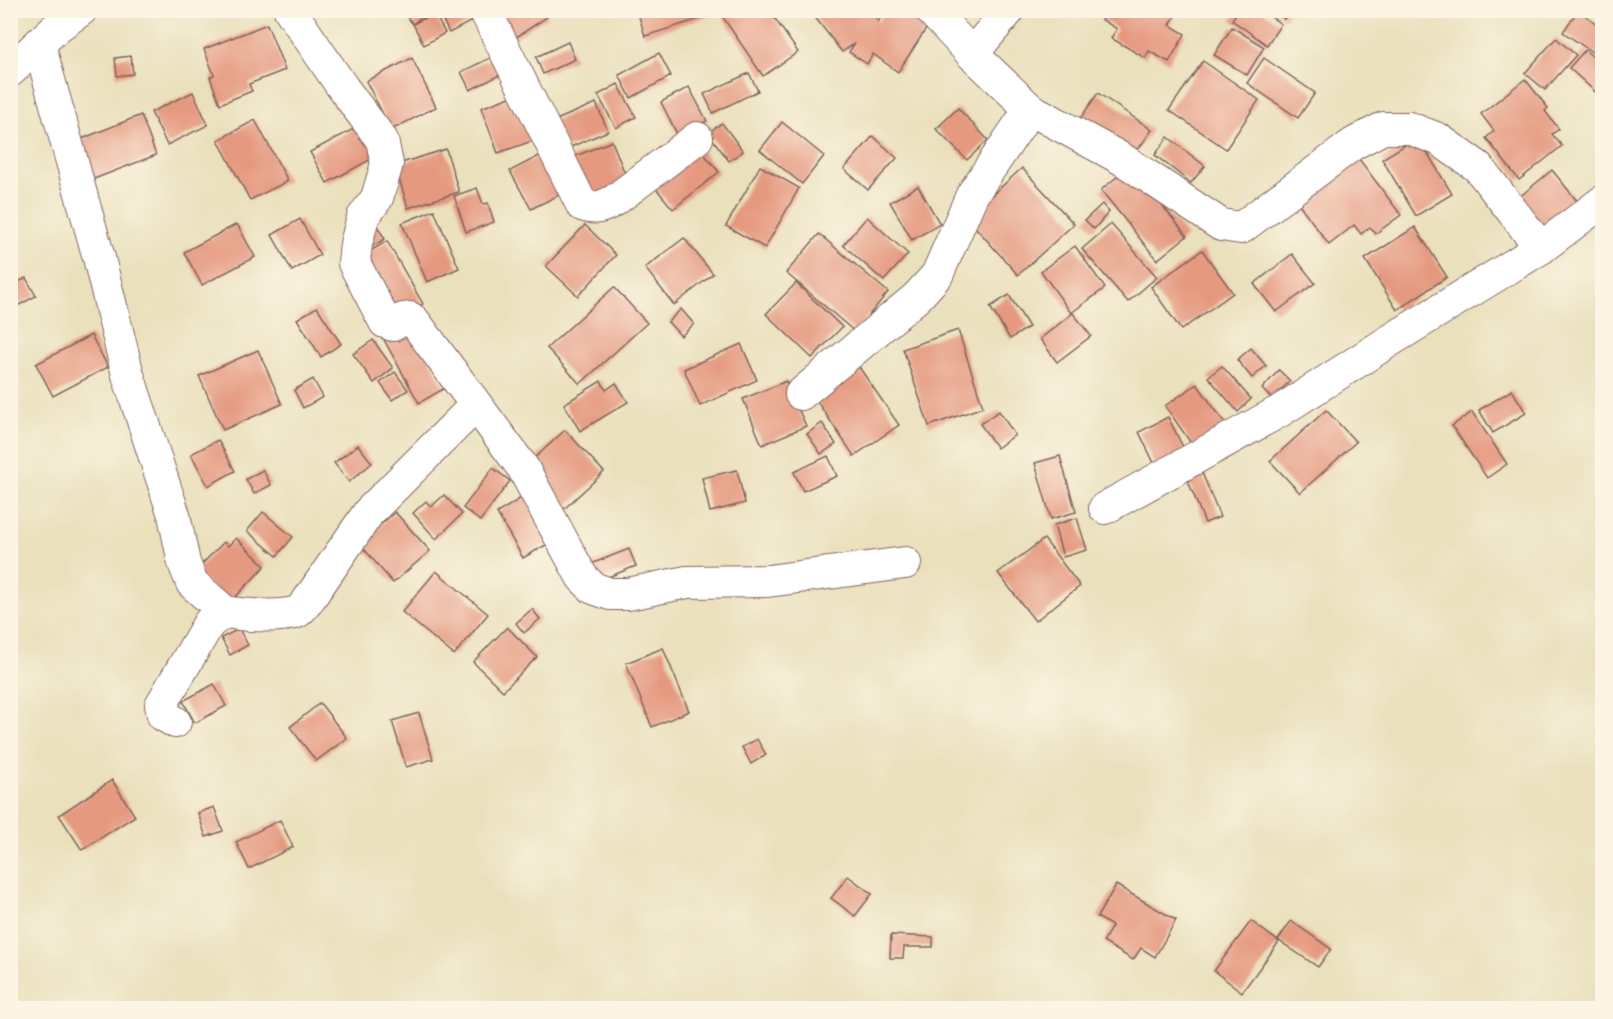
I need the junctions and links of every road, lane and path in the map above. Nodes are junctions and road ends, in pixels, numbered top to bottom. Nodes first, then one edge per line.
1 (81, 10) edge
2 (290, 10) edge
3 (485, 10) edge
4 (931, 10) edge
5 (1009, 10) edge
6 (39, 44) junction
7 (972, 54) junction
8 (10, 71) edge
9 (1030, 110) junction
10 (697, 138) dead end
11 (1602, 202) edge
12 (1541, 248) junction
13 (801, 394) dead end
14 (476, 405) junction
15 (1105, 508) dead end
16 (905, 563) dead end
17 (225, 612) junction
18 (175, 722) dead end

1 - 6 street
2 - 14 street
3 - 10 street
4 - 7 street
5 - 7 street
6 - 8 street
6 - 17 street
7 - 9 street
9 - 12 street
9 - 13 street
11 - 12 street
12 - 15 street
14 - 16 street
14 - 17 street
17 - 18 street

